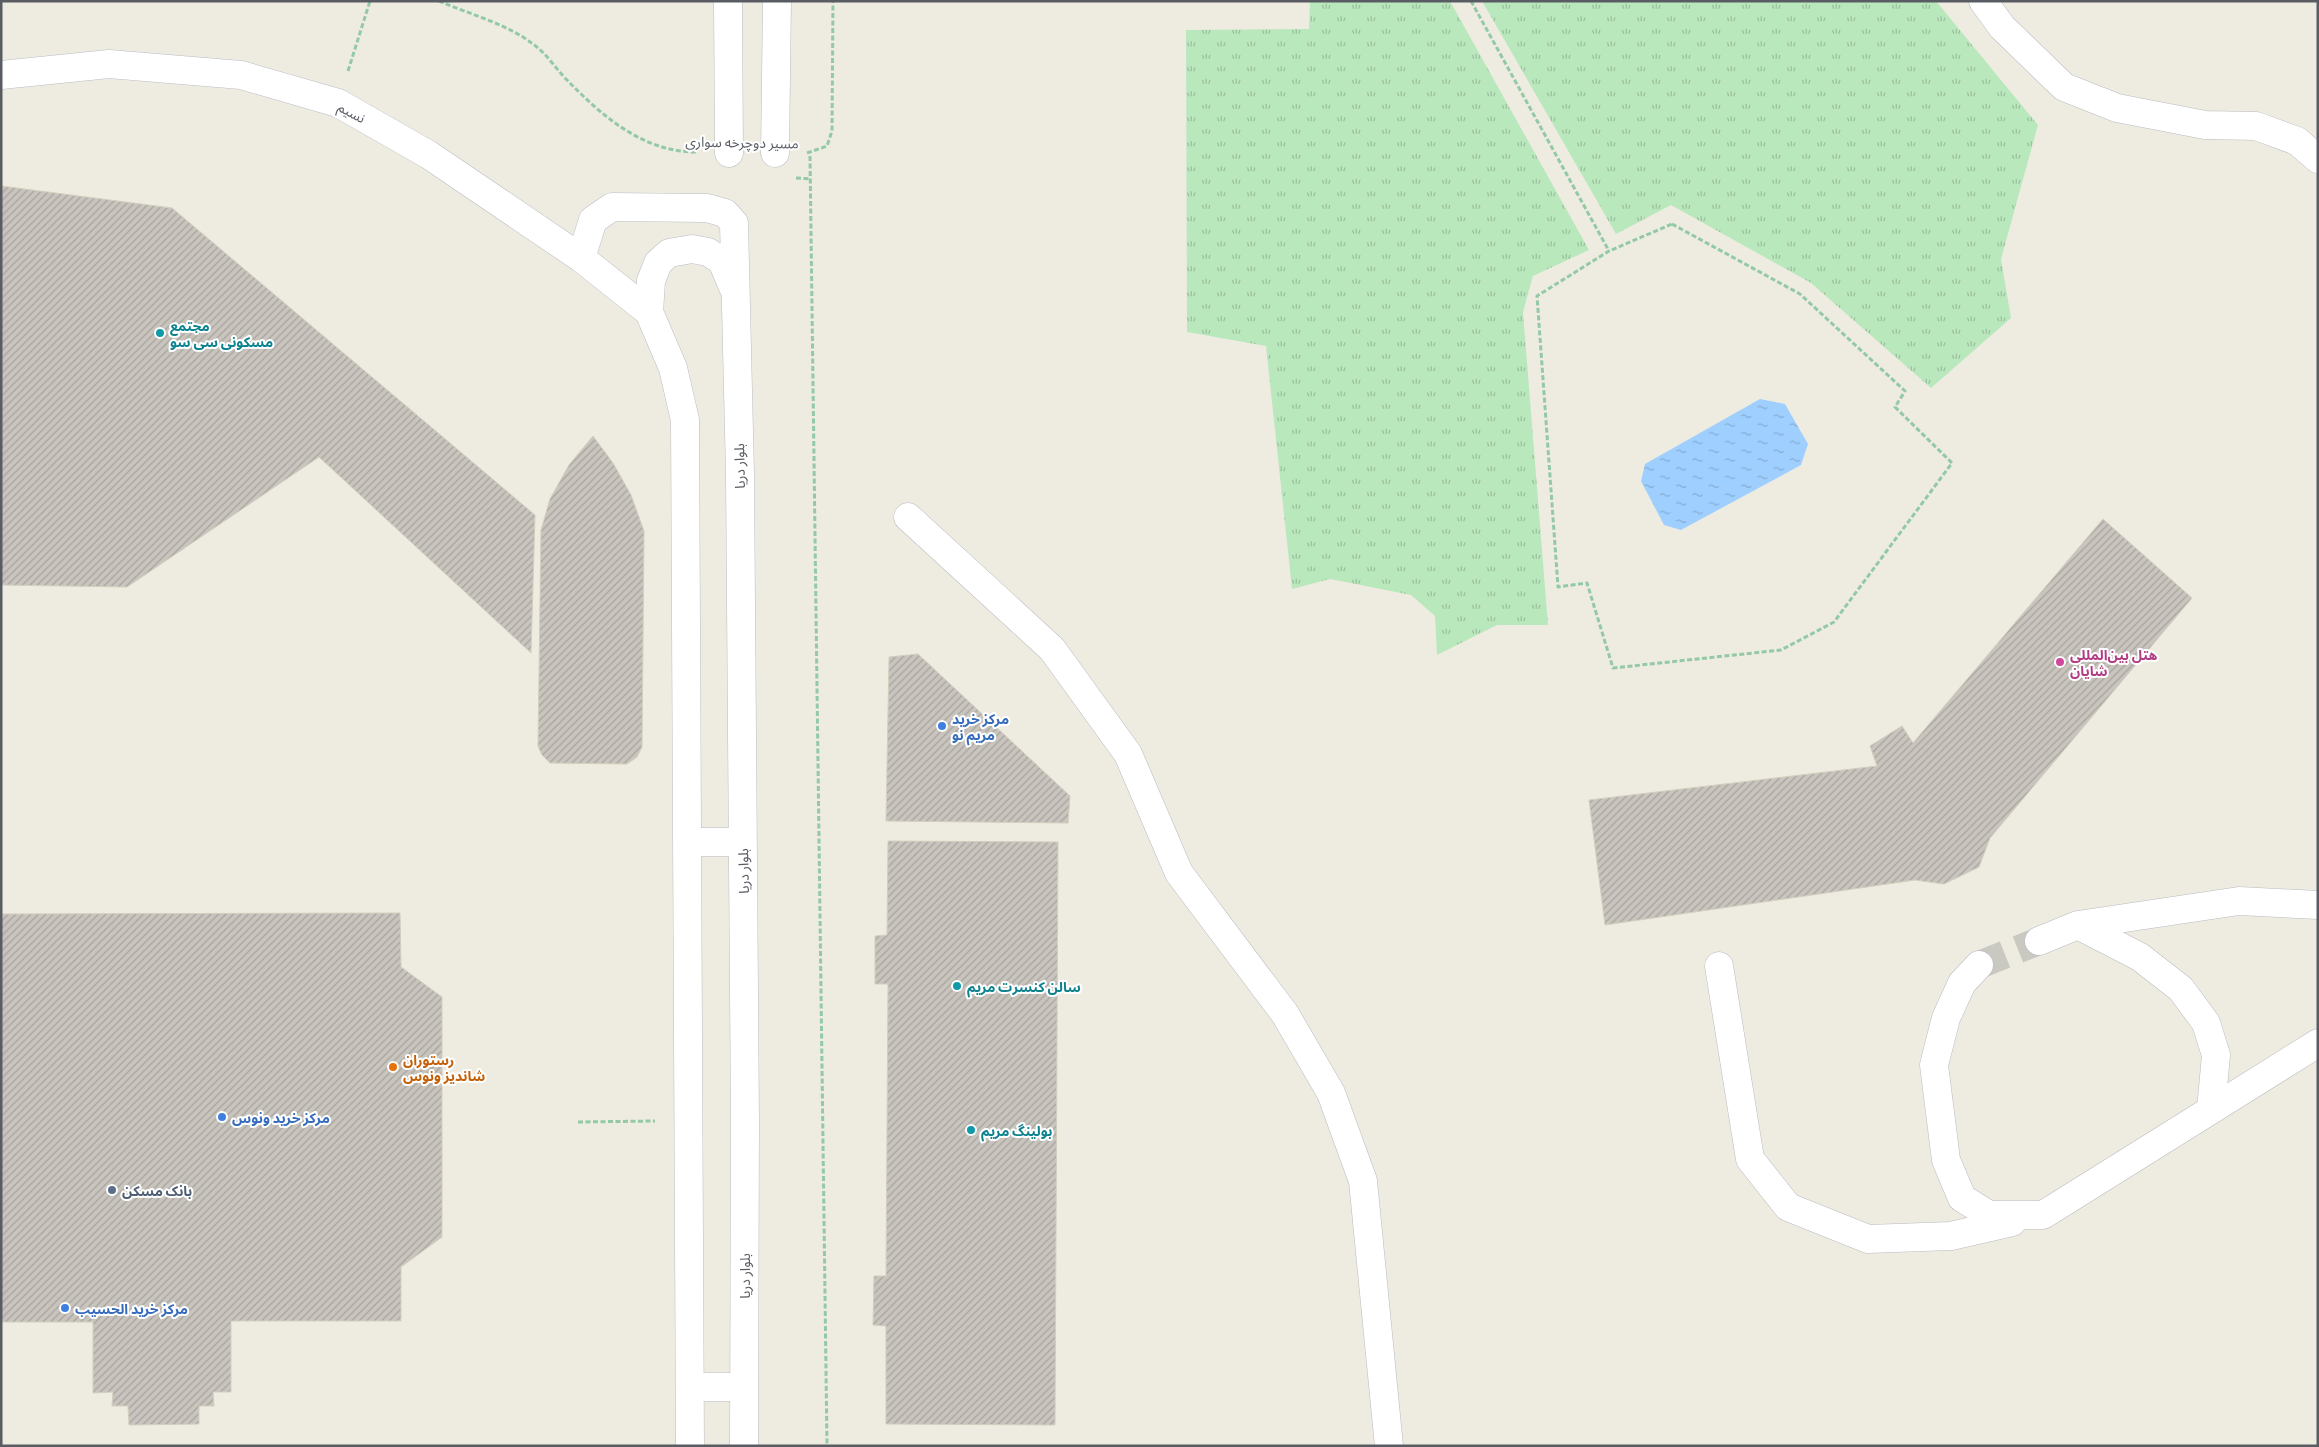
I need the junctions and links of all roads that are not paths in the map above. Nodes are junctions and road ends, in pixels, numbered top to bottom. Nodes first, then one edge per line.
1 (728, 1) edge
2 (777, 1) edge
3 (1983, 1) edge
4 (1, 75) edge
5 (729, 153) road end
6 (775, 153) road end
7 (2318, 159) edge
8 (581, 258) junction
9 (737, 296) junction
10 (649, 312) junction
11 (908, 517) dead end
12 (687, 842) junction
13 (742, 842) junction
14 (2318, 905) edge
15 (2078, 925) junction
16 (2039, 941) tunnel mouth
17 (1978, 965) tunnel mouth
18 (1719, 966) dead end
19 (2318, 1044) edge
20 (2211, 1110) junction
21 (2043, 1215) junction
22 (690, 1387) junction
23 (744, 1387) junction
24 (690, 1446) edge
25 (744, 1446) edge
26 (1389, 1446) edge

1 - 5 street
2 - 6 street
3 - 7 street
4 - 8 street, نسیم
8 - 9 street, بلوار دریا
8 - 10 street, نسیم
9 - 10 street
9 - 13 street, بلوار دریا
10 - 12 street
11 - 26 street
12 - 13 street
12 - 22 street
13 - 23 street, بلوار دریا
14 - 15 street
15 - 16 street
15 - 20 street
17 - 21 street
18 - 21 street
19 - 20 street
20 - 21 street
22 - 23 street
22 - 24 street
23 - 25 street, بلوار دریا

